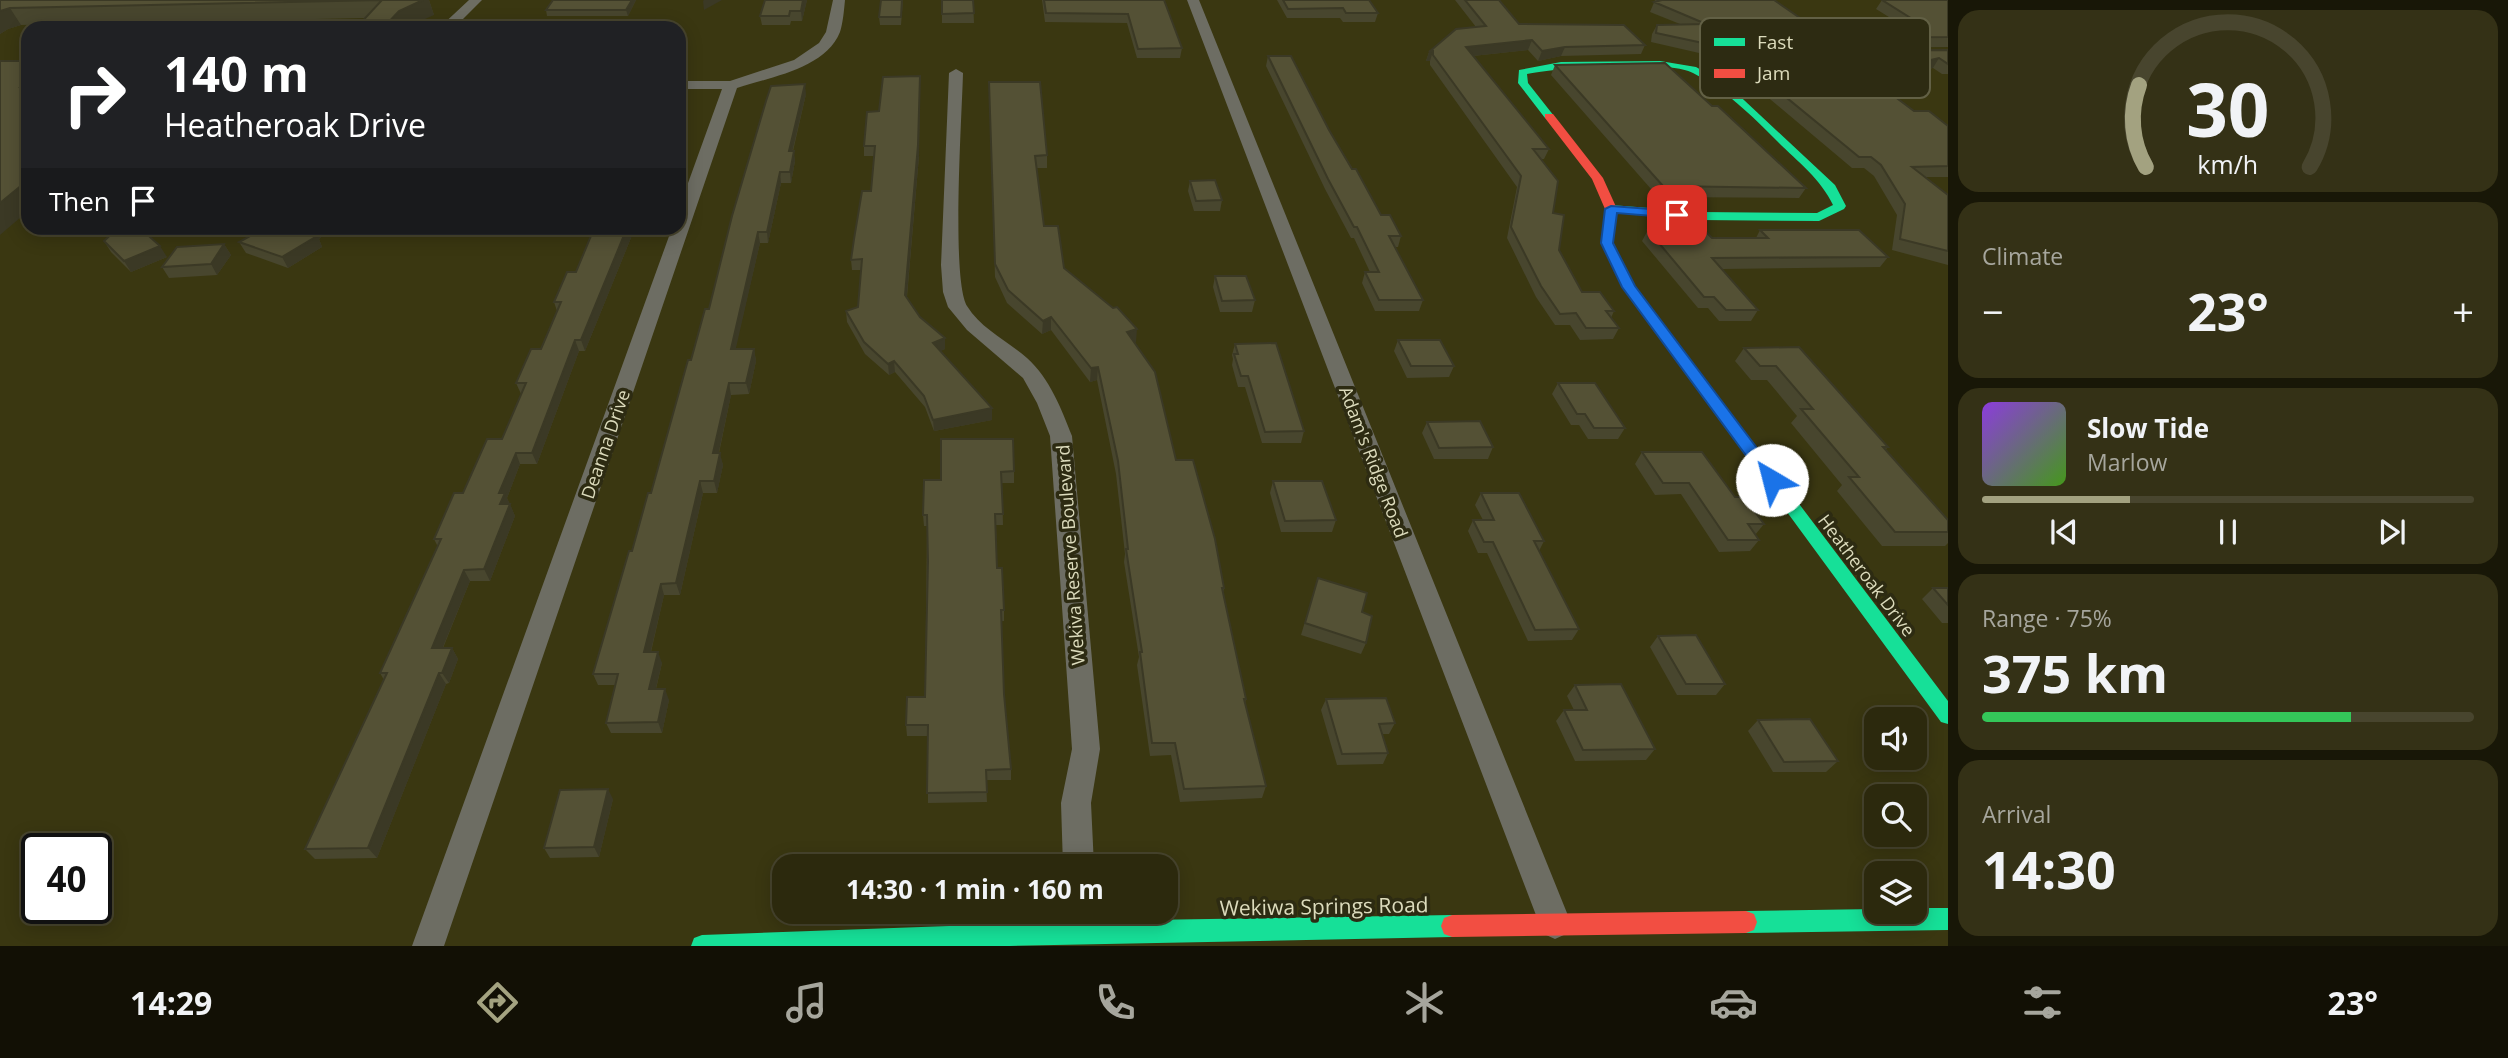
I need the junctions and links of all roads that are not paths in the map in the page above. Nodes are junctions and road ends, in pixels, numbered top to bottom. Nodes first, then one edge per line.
1 (476, 0) edge
2 (839, 0) edge
3 (1193, 0) edge
4 (454, 21) edge
5 (1700, 72) edge
6 (956, 73) dead end
7 (686, 85) edge
8 (732, 85) junction
9 (1736, 98) edge
10 (1611, 209) junction
11 (686, 215) edge
12 (679, 235) edge
13 (1948, 716) edge
14 (1078, 854) edge
15 (1948, 919) edge
16 (1178, 922) edge
17 (1555, 923) junction
18 (1050, 924) edge
19 (428, 946) edge
20 (702, 946) edge

1 - 4 street
2 - 8 street
3 - 17 street, Adam's Ridge Road
5 - 10 street
6 - 14 street, Wekiva Reserve Boulevard
7 - 8 street
8 - 11 street, Deanna Drive
9 - 10 street
10 - 13 street, Heatheroak Drive
12 - 19 street, Deanna Drive
15 - 17 street, Wekiwa Springs Road
16 - 17 street, Wekiwa Springs Road
18 - 20 street, Wekiwa Springs Road

